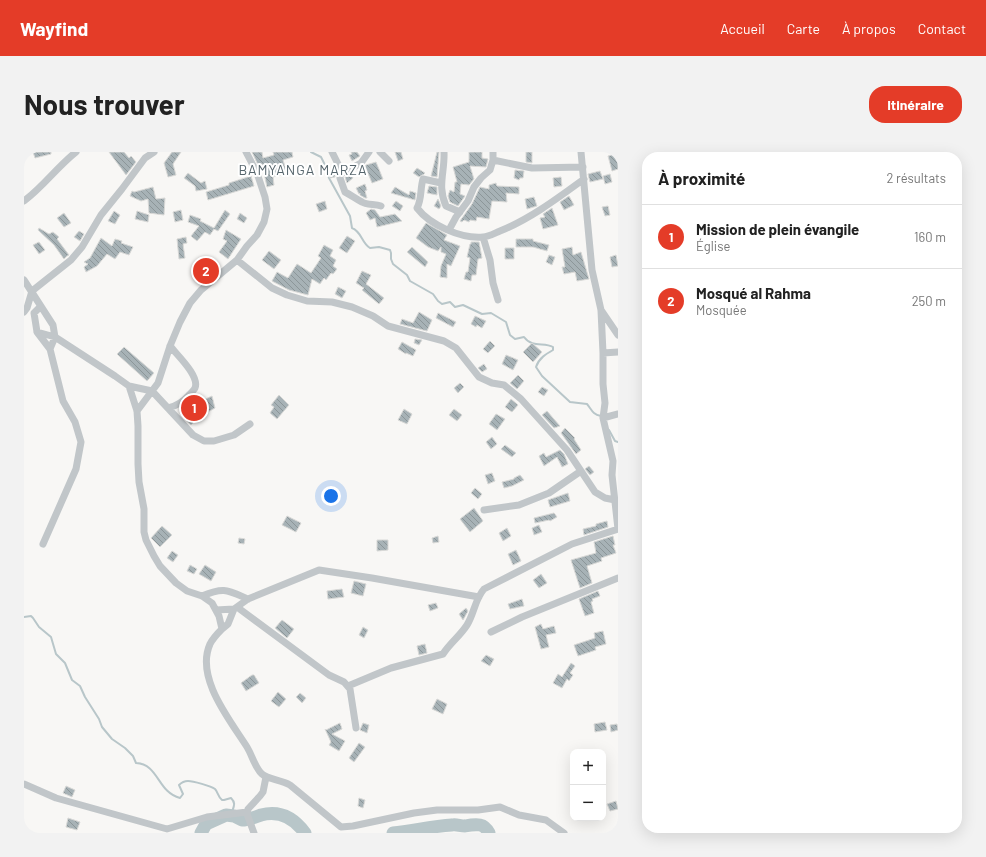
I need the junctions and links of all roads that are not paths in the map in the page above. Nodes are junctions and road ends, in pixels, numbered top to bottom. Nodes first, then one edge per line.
1 (76, 152) edge
2 (154, 152) edge
3 (246, 152) edge
4 (332, 152) edge
5 (369, 152) edge
6 (380, 152) edge
7 (444, 152) edge
8 (493, 152) edge
9 (582, 152) edge
10 (493, 160) junction
11 (388, 161) dead end
12 (583, 167) junction
13 (341, 174) junction
14 (584, 179) junction
15 (441, 183) junction
16 (24, 201) edge
17 (381, 206) dead end
18 (460, 212) junction
19 (449, 230) junction
20 (483, 237) junction
21 (237, 260) junction
22 (24, 280) edge
23 (32, 291) junction
24 (498, 300) dead end
25 (40, 307) junction
26 (601, 310) junction
27 (24, 312) edge
28 (37, 332) junction
29 (618, 335) edge
30 (55, 337) junction
31 (170, 346) junction
32 (50, 349) junction
33 (618, 352) edge
34 (603, 353) junction
35 (129, 386) junction
36 (152, 391) junction
37 (168, 408) junction
38 (137, 411) junction
39 (618, 414) edge
40 (603, 418) junction
41 (250, 424) dead end
42 (581, 471) junction
43 (615, 500) junction
44 (484, 510) dead end
45 (618, 529) edge
46 (43, 544) dead end
47 (618, 578) edge
48 (202, 596) junction
49 (479, 597) junction
50 (248, 599) junction
51 (235, 608) junction
52 (216, 610) junction
53 (222, 629) junction
54 (491, 632) dead end
55 (348, 686) junction
56 (356, 728) dead end
57 (266, 777) junction
58 (24, 784) edge
59 (247, 812) junction
60 (254, 833) edge
61 (564, 833) edge

1 - 16 street
2 - 23 street
3 - 21 street
4 - 13 street
5 - 13 street
6 - 11 street
7 - 15 street
8 - 10 street
9 - 12 street
10 - 12 street
10 - 18 street
12 - 14 street
13 - 17 street
14 - 20 street
14 - 26 street
15 - 18 street
15 - 19 street
18 - 19 street
19 - 20 street
20 - 24 street
21 - 31 street
21 - 42 street
22 - 23 street
23 - 25 street
23 - 27 street
25 - 28 street
25 - 30 street
26 - 29 street
26 - 34 street
28 - 30 street
28 - 32 street
30 - 32 street
30 - 35 street
31 - 36 street
31 - 37 street
32 - 46 street
33 - 34 street
34 - 40 street
35 - 36 street
35 - 38 street
36 - 37 street
36 - 38 street
37 - 41 street
38 - 48 street
39 - 40 street
40 - 43 street
42 - 43 street
42 - 44 street
43 - 45 street
45 - 49 street
47 - 54 street
48 - 50 street
48 - 52 street
49 - 50 street
49 - 55 street
50 - 51 street
51 - 52 street
51 - 53 street
51 - 55 street
52 - 53 street
53 - 57 street
55 - 56 street
57 - 59 street
57 - 61 street
58 - 59 street
59 - 60 street

